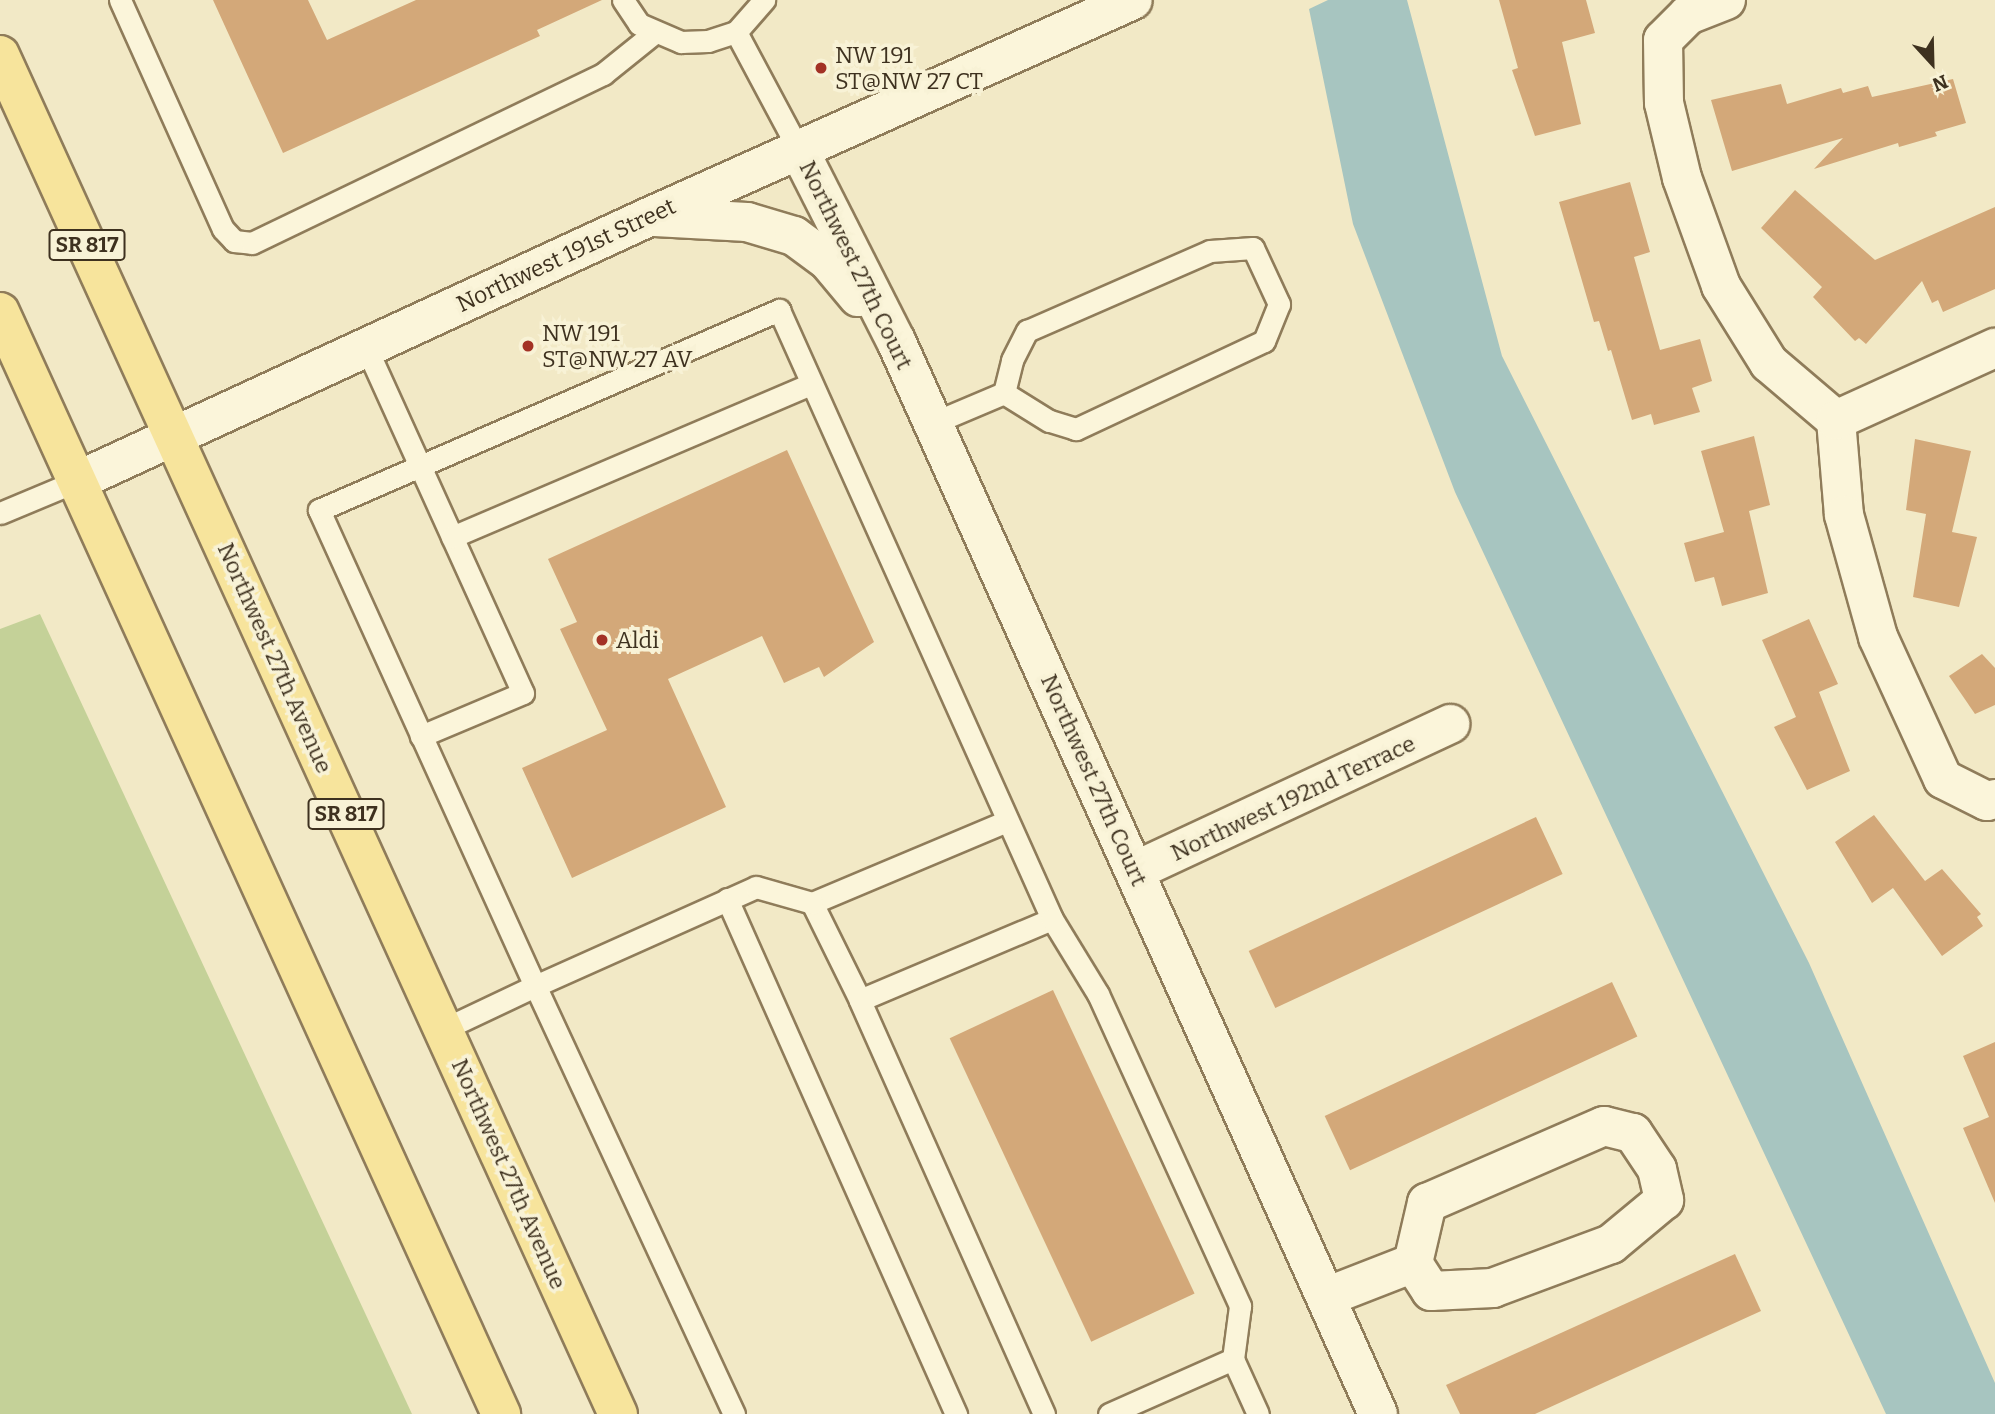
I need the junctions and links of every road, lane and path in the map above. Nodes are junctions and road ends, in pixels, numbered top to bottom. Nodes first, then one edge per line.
1 (120, 0) edge
2 (624, 0) edge
3 (764, 0) edge
4 (1133, 0) edge
5 (1726, 0) edge
6 (736, 32) junction
7 (654, 33) junction
8 (0, 55) edge
9 (799, 150) junction
10 (649, 217) junction
11 (0, 312) edge
12 (896, 341) junction
13 (366, 347) junction
14 (1995, 348) edge
15 (811, 384) junction
16 (1004, 393) junction
17 (1836, 420) junction
18 (933, 423) junction
19 (174, 435) junction
20 (420, 466) junction
21 (77, 481) junction
22 (0, 513) edge
23 (452, 537) junction
24 (1450, 724) dead end
25 (421, 736) junction
26 (1995, 799) edge
27 (1005, 821) junction
28 (1135, 871) junction
29 (727, 899) junction
30 (812, 903) junction
31 (1052, 919) junction
32 (535, 986) junction
33 (860, 1000) junction
34 (444, 1029) junction
35 (1413, 1263) junction
36 (1326, 1297) junction
37 (1233, 1359) junction
38 (501, 1414) edge
39 (618, 1414) edge
40 (734, 1414) edge
41 (956, 1414) edge
42 (1044, 1414) edge
43 (1110, 1414) edge
44 (1258, 1414) edge
45 (1378, 1414) edge

1 - 7 lane
2 - 7 lane
3 - 6 lane
4 - 9 street, Northwest 191st Street
5 - 17 street
6 - 7 lane
6 - 9 lane
8 - 19 main road, Northwest 27th Avenue / SR 817
9 - 10 street, Northwest 191st Street
9 - 12 street, Northwest 27th Court
10 - 12 street
10 - 13 street, Northwest 191st Street
11 - 21 main road
12 - 18 street, Northwest 27th Court
13 - 19 street, Northwest 191st Street
13 - 20 lane
14 - 17 street
15 - 20 lane
15 - 23 lane
15 - 27 lane
16 - 16 lane
16 - 18 lane
17 - 26 street
18 - 28 street, Northwest 27th Court
19 - 21 street, Northwest 191st Street
19 - 34 main road, Northwest 27th Avenue / SR 817
20 - 23 lane
20 - 25 lane
21 - 22 lane, Northwest 191st Street
21 - 38 main road
23 - 25 lane
24 - 28 street, Northwest 192nd Terrace
25 - 32 lane
27 - 30 lane
27 - 31 lane
28 - 36 street, Northwest 27th Court
29 - 30 lane
29 - 32 lane
29 - 41 lane
30 - 33 lane
31 - 33 lane
31 - 37 lane
32 - 34 lane
32 - 40 lane
33 - 42 lane
34 - 39 main road, Northwest 27th Avenue / SR 817
35 - 35 street
35 - 36 street
36 - 45 street, Northwest 27th Court
37 - 43 lane
37 - 44 lane

